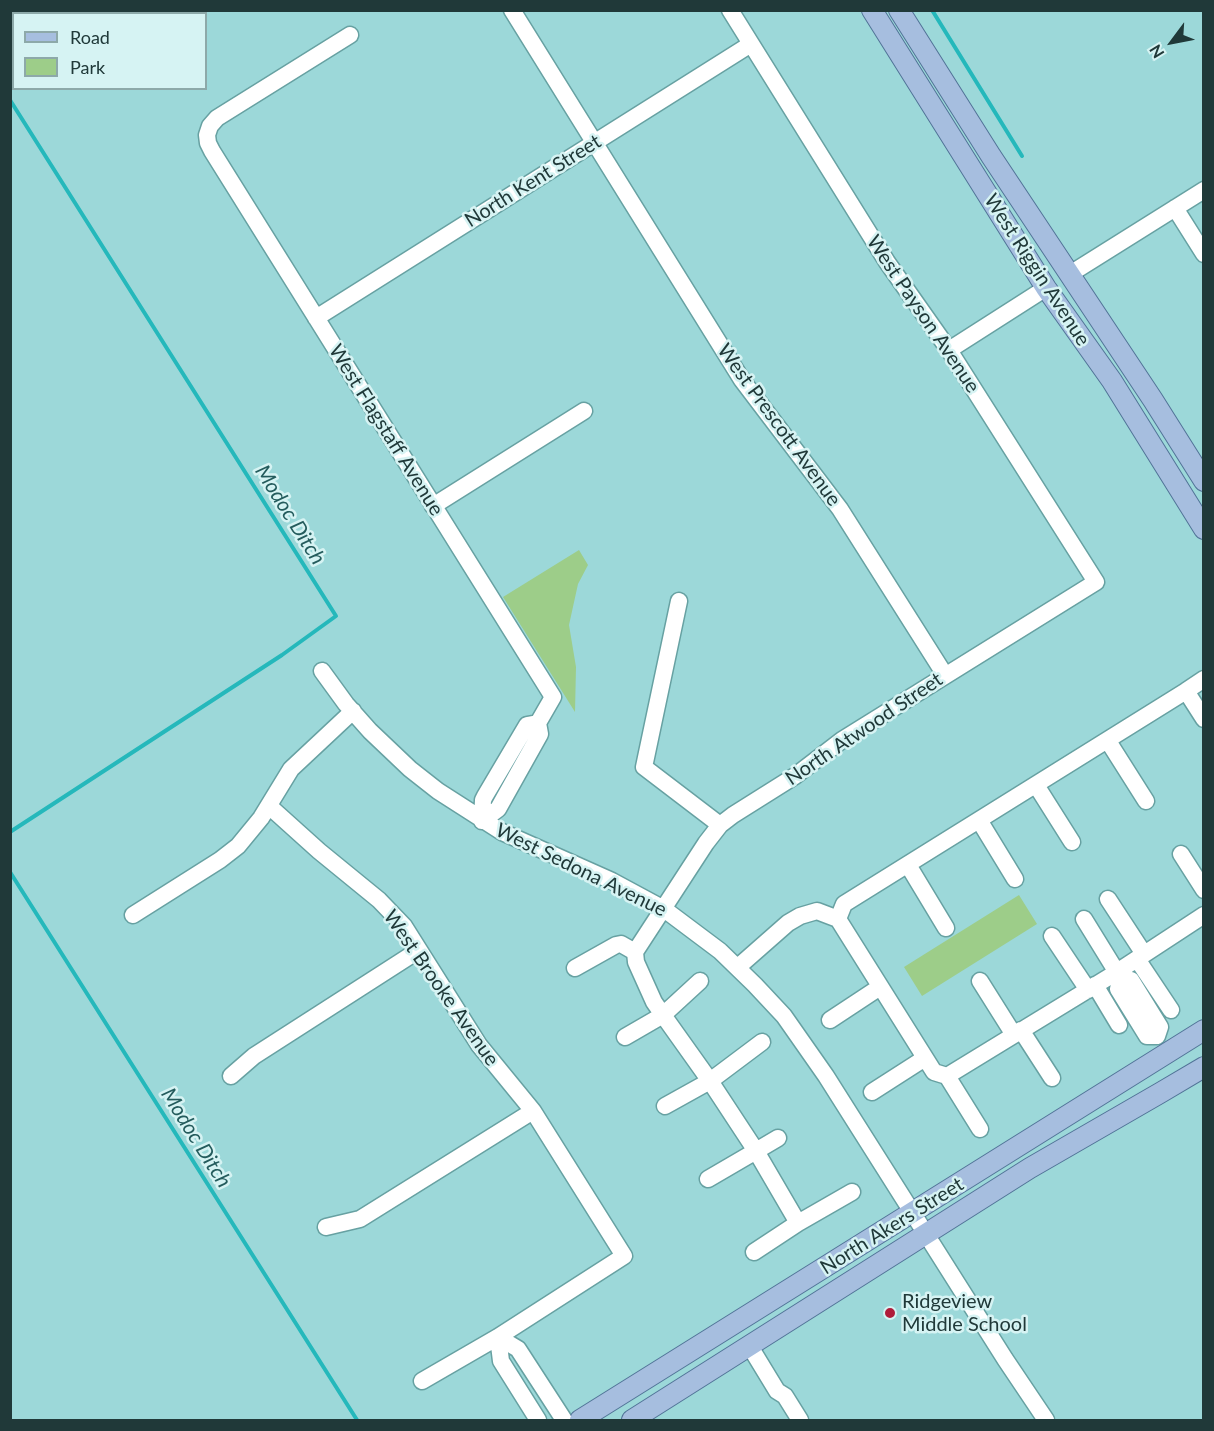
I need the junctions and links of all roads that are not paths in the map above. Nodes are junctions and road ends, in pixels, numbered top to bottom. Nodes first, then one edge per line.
1 (512, 10) edge
2 (730, 10) edge
3 (872, 10) edge
4 (899, 10) edge
5 (350, 35) dead end
6 (751, 44) junction
7 (948, 132) junction
8 (595, 143) junction
9 (1203, 190) edge
10 (1175, 208) junction
11 (1203, 254) edge
12 (1070, 274) junction
13 (1046, 288) junction
14 (316, 318) junction
15 (949, 350) junction
16 (584, 411) dead end
17 (1178, 440) junction
18 (1203, 481) edge
19 (433, 506) junction
20 (1203, 529) edge
21 (1096, 582) joint
22 (679, 601) dead end
23 (322, 672) dead end
24 (945, 675) junction
25 (1203, 679) edge
26 (1186, 691) junction
27 (352, 711) junction
28 (1203, 719) edge
29 (1108, 741) junction
30 (1036, 785) junction
31 (1146, 801) dead end
32 (269, 806) junction
33 (979, 820) junction
34 (482, 821) junction
35 (720, 825) junction
36 (1072, 842) dead end
37 (1181, 854) dead end
38 (908, 865) junction
39 (1015, 879) dead end
40 (1203, 890) edge
41 (1108, 899) dead end
42 (664, 909) junction
43 (133, 915) dead end
44 (1203, 915) edge
45 (838, 919) junction
46 (1084, 919) dead end
47 (946, 928) dead end
48 (1052, 936) dead end
49 (419, 950) junction
50 (635, 952) junction
51 (1140, 957) junction
52 (575, 968) dead end
53 (738, 968) junction
54 (1119, 976) junction
55 (700, 981) dead end
56 (980, 981) dead end
57 (880, 987) junction
58 (1091, 988) junction
59 (1171, 1010) dead end
60 (663, 1015) junction
61 (830, 1020) dead end
62 (1119, 1025) dead end
63 (1203, 1030) edge
64 (1017, 1033) junction
65 (625, 1037) dead end
66 (762, 1042) dead end
67 (1162, 1044) junction
68 (925, 1058) junction
69 (1203, 1067) edge
70 (231, 1076) dead end
71 (947, 1076) junction
72 (1052, 1078) dead end
73 (710, 1081) junction
74 (872, 1092) dead end
75 (665, 1106) dead end
76 (533, 1111) junction
77 (980, 1129) dead end
78 (778, 1138) dead end
79 (756, 1151) junction
80 (708, 1179) dead end
81 (852, 1192) dead end
82 (912, 1213) junction
83 (798, 1224) junction
84 (326, 1227) dead end
85 (925, 1233) junction
86 (754, 1252) dead end
87 (498, 1337) junction
88 (749, 1345) junction
89 (691, 1353) junction
90 (422, 1381) dead end
91 (538, 1420) edge
92 (564, 1420) edge
93 (580, 1420) edge
94 (603, 1420) edge
95 (632, 1420) edge
96 (800, 1420) edge
97 (1046, 1420) edge

1 - 8 street, West Prescott Avenue
2 - 6 street, West Payson Avenue
3 - 7 main road, West Riggin Avenue
4 - 12 main road, West Riggin Avenue
5 - 14 street, West Flagstaff Avenue
6 - 8 street, North Kent Street
6 - 15 street, West Payson Avenue
7 - 12 main road
7 - 13 main road, West Riggin Avenue
8 - 14 street, North Kent Street
8 - 24 street, West Prescott Avenue
9 - 10 street
10 - 11 street
10 - 12 street
12 - 17 main road, West Riggin Avenue
13 - 15 street
13 - 17 main road
13 - 20 main road, West Riggin Avenue
14 - 19 street, West Flagstaff Avenue
15 - 21 street, West Payson Avenue
16 - 19 street
17 - 18 main road, West Riggin Avenue
19 - 34 street, West Flagstaff Avenue
21 - 24 street, North Atwood Street
22 - 35 street
23 - 27 street, West Sedona Avenue
24 - 35 street, North Atwood Street
25 - 26 street
26 - 28 street
26 - 29 street
27 - 32 street
27 - 34 street, West Sedona Avenue
29 - 30 street
29 - 31 street
30 - 33 street
30 - 36 street
32 - 43 street
32 - 49 street, West Brooke Avenue
33 - 38 street
33 - 39 street
34 - 42 street, West Sedona Avenue
35 - 42 street, North Atwood Street
37 - 40 street
38 - 45 street
38 - 47 street
41 - 51 street
42 - 50 street, North Atwood Street
42 - 53 street, West Sedona Avenue
44 - 51 street
45 - 53 street
45 - 57 street
46 - 54 street
48 - 58 street
49 - 70 street
49 - 76 street, West Brooke Avenue
50 - 52 street
50 - 60 street
51 - 54 street
51 - 59 street
53 - 82 street, West Sedona Avenue
54 - 58 street
54 - 67 street
55 - 60 street
56 - 64 street
57 - 61 street
57 - 68 street
58 - 62 street
58 - 64 street
60 - 65 street
60 - 73 street
63 - 67 main road, North Akers Street
64 - 71 street
64 - 72 street
66 - 73 street
67 - 82 main road, North Akers Street
68 - 71 street
68 - 74 street
69 - 85 main road, North Akers Street
71 - 77 street
73 - 75 street
73 - 79 street
76 - 84 street
76 - 87 street, West Brooke Avenue
78 - 79 street
79 - 80 street
79 - 83 street
81 - 83 street
82 - 85 street, West Sedona Avenue
82 - 89 main road, North Akers Street
83 - 86 street
85 - 88 main road, North Akers Street
85 - 97 street, West Sedona Avenue
87 - 90 street
87 - 91 street
87 - 92 street
88 - 95 main road, North Akers Street
88 - 96 street
89 - 93 main road, North Akers Street
89 - 94 main road

